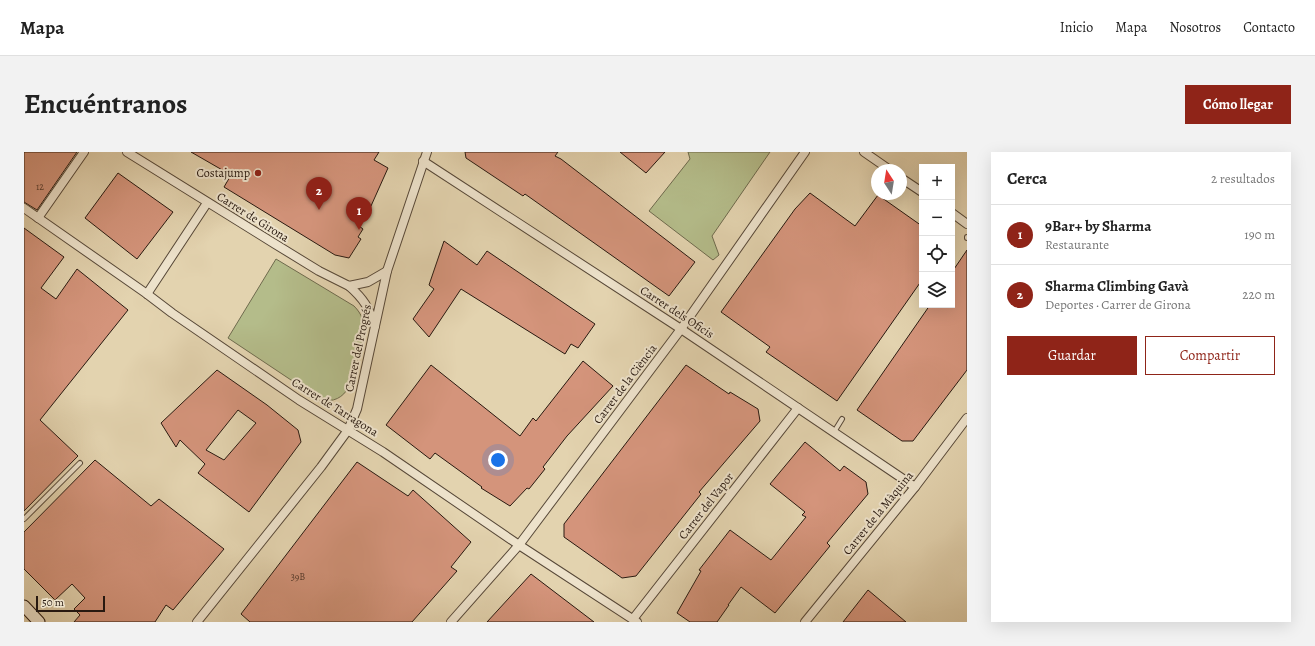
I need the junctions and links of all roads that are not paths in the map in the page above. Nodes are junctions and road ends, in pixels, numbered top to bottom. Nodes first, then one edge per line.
1 (84, 152) edge
2 (127, 152) edge
3 (427, 152) edge
4 (805, 152) edge
5 (864, 152) edge
6 (424, 162) junction
7 (881, 164) edge
8 (907, 182) edge
9 (919, 190) edge
10 (207, 203) junction
11 (24, 208) edge
12 (955, 215) edge
13 (38, 218) junction
14 (967, 224) edge
15 (387, 271) junction
16 (348, 286) junction
17 (147, 294) junction
18 (375, 327) junction
19 (681, 329) junction
20 (798, 408) junction
21 (967, 418) edge
22 (842, 419) dead end
23 (348, 430) junction
24 (834, 432) junction
25 (80, 463) dead end
26 (915, 487) junction
27 (24, 519) edge
28 (519, 545) junction
29 (24, 606) edge
30 (635, 621) edge
31 (39, 622) edge
32 (197, 622) edge
33 (451, 622) edge
34 (805, 622) edge

1 - 13 street
2 - 10 street, Carrer de Girona
3 - 6 street, Carrer del Progrés
4 - 19 street, Carrer de la Ciència
5 - 7 street
6 - 15 street, Carrer del Progrés
6 - 19 street, Carrer dels Oficis
8 - 9 street
10 - 16 street, Carrer de Girona
10 - 17 street
11 - 13 street, Carrer de Tarragona
12 - 14 street
13 - 17 street, Carrer de Tarragona
15 - 16 street
15 - 18 street, Carrer del Progrés
16 - 18 street, Carrer de Girona
17 - 23 street, Carrer de Tarragona
18 - 23 street, Carrer del Progrés
19 - 20 street, Carrer dels Oficis
19 - 28 street, Carrer de la Ciència
20 - 24 street, Carrer dels Oficis
20 - 30 street, Carrer del Vapor
21 - 26 street, Carrer de la Màquina
22 - 24 lane
23 - 28 street, Carrer de Tarragona
23 - 32 street, Carrer del Progrés
24 - 26 street, Carrer dels Oficis
25 - 27 lane
26 - 34 street, Carrer de la Màquina
28 - 30 street, Carrer de Tarragona
28 - 33 street, Carrer de la Ciència
29 - 31 street

